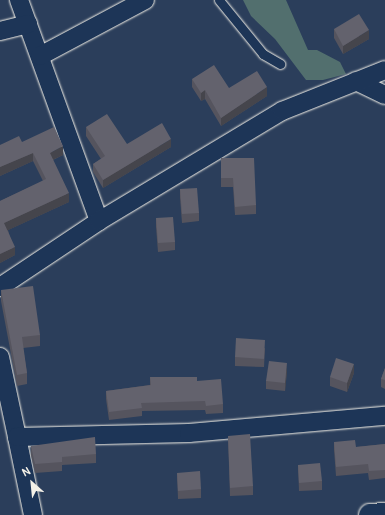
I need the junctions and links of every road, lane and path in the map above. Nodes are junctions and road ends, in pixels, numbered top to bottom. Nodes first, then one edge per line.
1 (19, 0) edge
2 (145, 0) edge
3 (219, 0) edge
4 (28, 24) junction
5 (0, 30) edge
6 (40, 56) junction
7 (280, 64) dead end
8 (385, 70) edge
9 (356, 81) junction
10 (385, 95) edge
11 (99, 221) junction
12 (0, 287) edge
13 (0, 357) edge
14 (385, 416) edge
15 (17, 437) junction
16 (385, 514) edge
17 (33, 515) edge
18 (370, 515) edge

1 - 4 street
2 - 6 street
3 - 7 lane
4 - 5 street
4 - 6 street
6 - 11 street
8 - 9 street
9 - 10 street
9 - 11 street
11 - 12 street
13 - 15 street
14 - 15 street
15 - 17 street
16 - 18 main road

